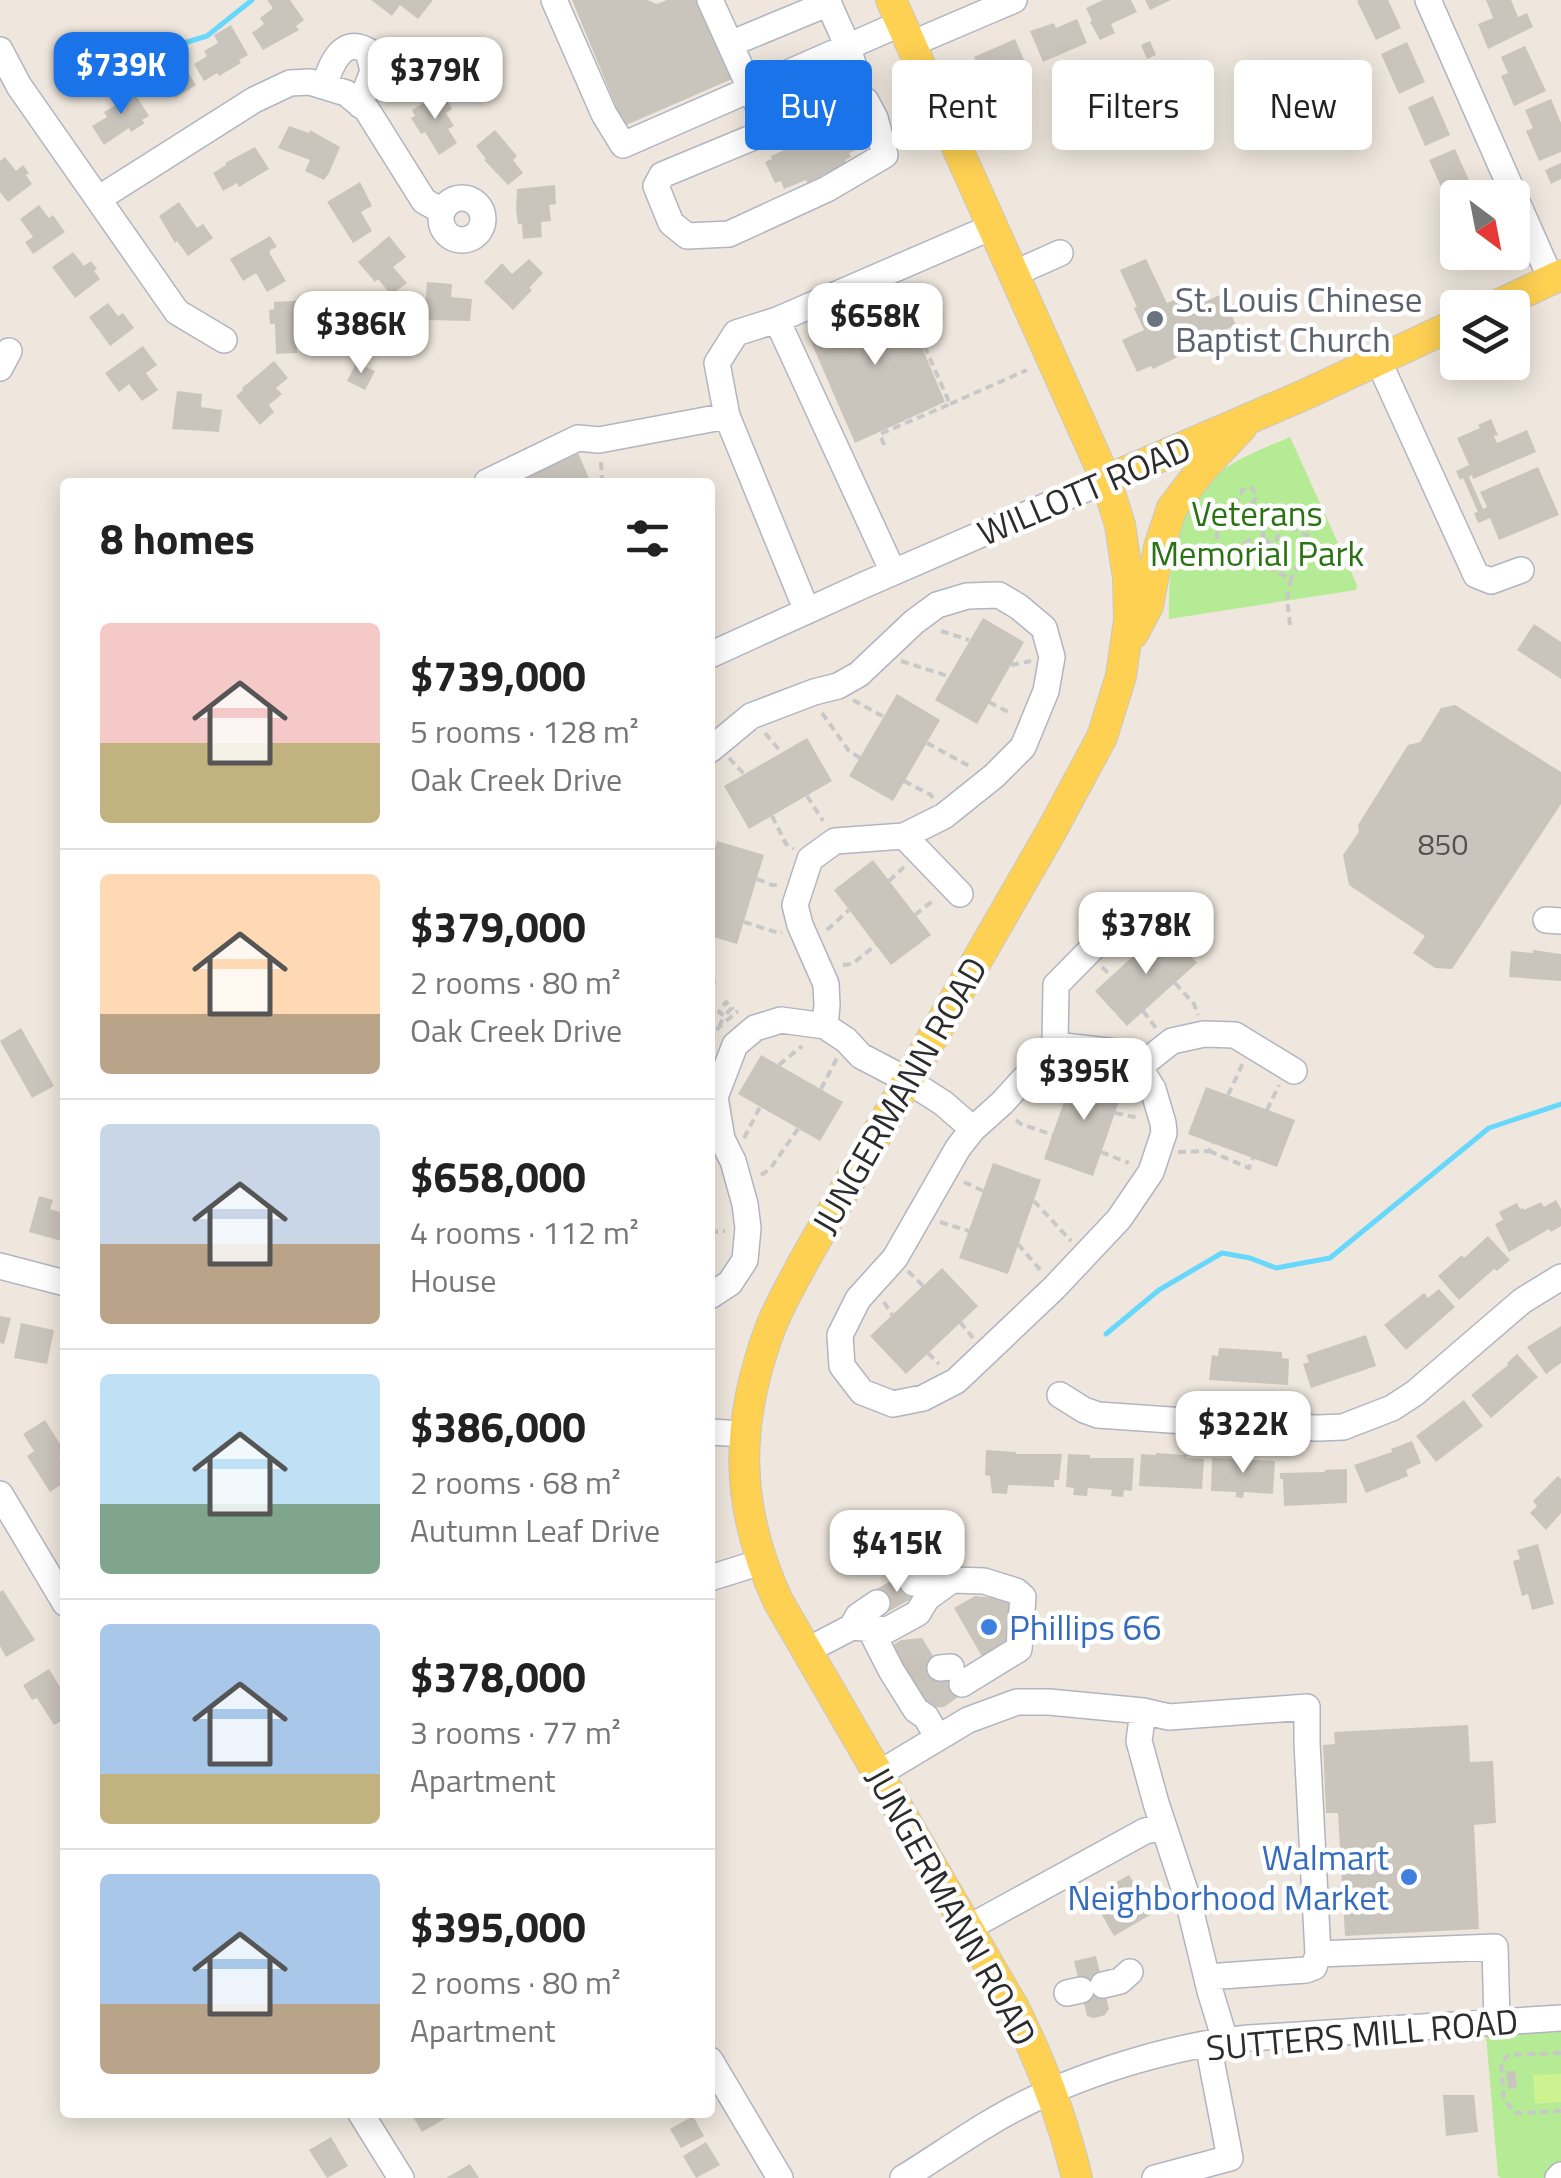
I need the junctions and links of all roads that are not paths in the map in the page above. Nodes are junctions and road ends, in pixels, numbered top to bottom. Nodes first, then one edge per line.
1 (554, 0) edge
2 (710, 0) edge
3 (1014, 0) edge
4 (1428, 0) edge
5 (828, 2) edge
6 (901, 23) edge
7 (730, 44) junction
8 (848, 47) junction
9 (0, 50) edge
10 (818, 60) edge
11 (852, 60) edge
12 (745, 76) edge
13 (324, 85) junction
14 (745, 92) edge
15 (360, 105) junction
16 (872, 112) edge
17 (745, 140) edge
18 (98, 199) junction
19 (442, 211) dead end
20 (992, 227) junction
21 (1060, 253) dead end
22 (1013, 274) junction
23 (1556, 277) edge
24 (1529, 290) edge
25 (778, 320) junction
26 (1440, 331) edge
27 (224, 340) dead end
28 (1378, 360) junction
29 (727, 416) junction
30 (1250, 418) junction
31 (495, 478) edge
32 (1106, 480) junction
33 (1521, 570) dead end
34 (893, 572) junction
35 (807, 611) junction
36 (1125, 649) junction
37 (715, 652) edge
38 (715, 746) edge
39 (904, 836) junction
40 (956, 890) road end
41 (1121, 920) dead end
42 (835, 1033) junction
43 (1055, 1045) junction
44 (1139, 1067) junction
45 (1290, 1069) road end
46 (907, 1080) junction
47 (715, 1098) edge
48 (715, 1098) edge
49 (973, 1129) junction
50 (0, 1266) edge
51 (1561, 1278) edge
52 (60, 1282) edge
53 (715, 1293) edge
54 (1060, 1395) dead end
55 (715, 1432) edge
56 (744, 1434) junction
57 (0, 1494) edge
58 (761, 1562) junction
59 (715, 1576) edge
60 (952, 1580) junction
61 (914, 1583) tunnel mouth
62 (60, 1595) edge
63 (878, 1603) tunnel mouth
64 (861, 1628) junction
65 (806, 1651) junction
66 (951, 1673) tunnel mouth
67 (1143, 1711) junction
68 (938, 1738) junction
69 (878, 1774) junction
70 (1164, 1827) junction
71 (968, 1928) junction
72 (1318, 1954) junction
73 (1130, 1972) dead end
74 (1207, 1977) junction
75 (1083, 1989) dead end
76 (1561, 2018) edge
77 (1497, 2022) junction
78 (1216, 2042) junction
79 (715, 2068) edge
80 (1050, 2092) junction
81 (364, 2118) edge
82 (400, 2178) edge
83 (780, 2178) edge
84 (903, 2178) edge
85 (1077, 2178) edge
86 (1155, 2178) edge

1 - 14 street
2 - 7 street
3 - 6 street
4 - 23 street
5 - 7 street
5 - 8 street
6 - 8 street
6 - 20 main road, JUNGERMANN ROAD
7 - 12 street
8 - 10 street
8 - 11 street
9 - 18 street
13 - 15 street
13 - 15 street
13 - 18 street
15 - 19 street
16 - 17 street
18 - 27 street
20 - 22 main road, JUNGERMANN ROAD
20 - 25 street
21 - 22 street
22 - 32 main road, JUNGERMANN ROAD
23 - 24 main road
25 - 29 street
25 - 34 street
26 - 28 main road, WILLOTT ROAD
28 - 30 main road, WILLOTT ROAD
28 - 33 street
29 - 31 street
29 - 35 street
30 - 32 main road, WILLOTT ROAD
30 - 36 main road
32 - 34 street, WILLOTT ROAD
32 - 36 main road, JUNGERMANN ROAD
34 - 35 street, WILLOTT ROAD
35 - 37 street, WILLOTT ROAD
36 - 46 main road, JUNGERMANN ROAD
38 - 39 street
39 - 40 street
39 - 42 street
41 - 43 street
42 - 46 street
42 - 47 street
43 - 44 street
43 - 49 street
44 - 45 street
44 - 49 street
46 - 49 street
46 - 56 main road, JUNGERMANN ROAD
48 - 53 street
50 - 52 street
51 - 54 street
55 - 56 street
56 - 58 main road, JUNGERMANN ROAD
57 - 62 street
58 - 59 street
58 - 65 main road, JUNGERMANN ROAD
60 - 61 street
60 - 64 street
60 - 66 street
63 - 64 street
64 - 65 street
64 - 68 street
65 - 69 main road, JUNGERMANN ROAD
67 - 68 street
67 - 70 street
67 - 72 street
68 - 69 street
69 - 71 main road, JUNGERMANN ROAD
70 - 71 street
70 - 74 street
71 - 80 main road, JUNGERMANN ROAD
72 - 74 street
72 - 77 street
73 - 75 street
74 - 78 street
76 - 77 street, SUTTERS MILL ROAD
77 - 78 street, SUTTERS MILL ROAD
78 - 80 street, SUTTERS MILL ROAD
78 - 86 street
79 - 83 street
80 - 84 street, SUTTERS MILL ROAD
80 - 85 main road, JUNGERMANN ROAD
81 - 82 street

